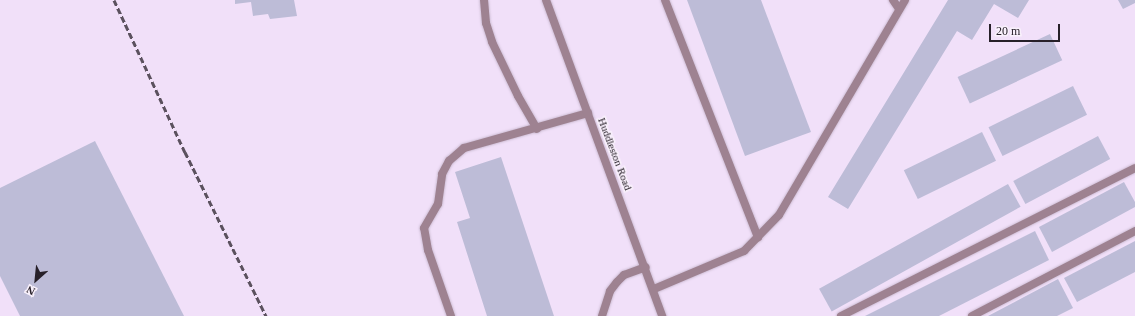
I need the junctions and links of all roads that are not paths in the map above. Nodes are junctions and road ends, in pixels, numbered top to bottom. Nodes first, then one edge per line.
1 (484, 0) edge
2 (546, 0) edge
3 (666, 0) edge
4 (892, 0) edge
5 (905, 0) edge
6 (900, 9) junction
7 (588, 113) junction
8 (537, 129) junction
9 (1135, 168) edge
10 (1135, 231) edge
11 (758, 237) junction
12 (646, 267) junction
13 (654, 289) junction
14 (451, 316) edge
15 (602, 316) edge
16 (662, 316) edge
17 (841, 316) edge
18 (972, 316) edge

1 - 8 street
2 - 7 street, Huddleston Road
3 - 11 street
4 - 6 street
5 - 6 street
6 - 11 street
7 - 8 street
7 - 12 street, Huddleston Road
8 - 14 street
9 - 17 street
10 - 18 street
11 - 13 street
12 - 13 street, Huddleston Road
12 - 15 street
13 - 16 street, Huddleston Road

